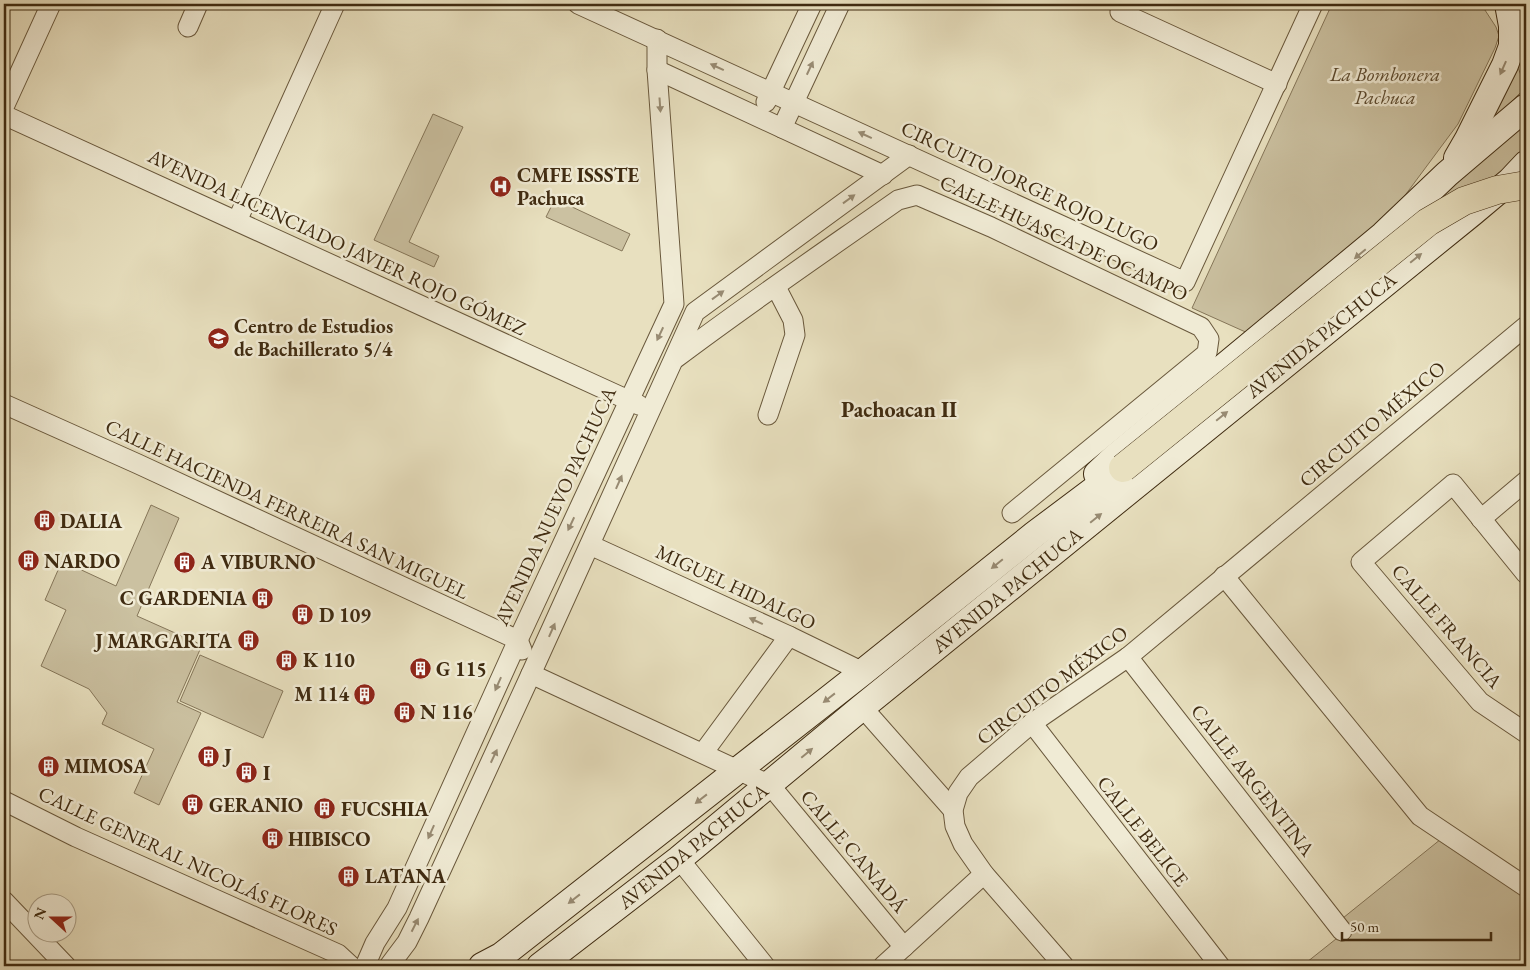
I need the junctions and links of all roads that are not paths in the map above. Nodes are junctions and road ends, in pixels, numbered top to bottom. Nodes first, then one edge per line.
1 (51, 4) edge
2 (198, 4) edge
3 (335, 4) edge
4 (578, 4) edge
5 (1313, 4) edge
6 (1509, 4) edge
7 (811, 6) edge
8 (836, 12) edge
9 (1120, 12) dead end
10 (188, 27) dead end
11 (1526, 36) edge
12 (657, 39) junction
13 (658, 70) junction
14 (1277, 84) junction
15 (771, 92) junction
16 (794, 102) junction
17 (4, 107) edge
18 (1526, 108) edge
19 (4, 115) edge
20 (759, 118) junction
21 (782, 128) junction
22 (909, 155) junction
23 (1526, 164) edge
24 (1447, 174) junction
25 (883, 175) junction
26 (1526, 186) edge
27 (1526, 198) edge
28 (1472, 213) junction
29 (237, 222) junction
30 (776, 287) junction
31 (674, 304) junction
32 (695, 312) junction
33 (722, 324) junction
34 (1526, 326) edge
35 (674, 360) junction
36 (629, 400) junction
37 (4, 404) edge
38 (651, 410) junction
39 (768, 415) dead end
40 (1123, 468) joint
41 (1526, 481) edge
42 (1012, 513) dead end
43 (1481, 519) junction
44 (1035, 534) junction
45 (590, 545) junction
46 (1526, 574) edge
47 (1224, 576) junction
48 (789, 636) junction
49 (518, 640) junction
50 (1128, 657) junction
51 (863, 672) junction
52 (531, 674) junction
53 (870, 716) dead end
54 (1032, 723) junction
55 (1526, 733) edge
56 (703, 753) junction
57 (738, 770) junction
58 (770, 784) junction
59 (4, 801) edge
60 (952, 810) junction
61 (679, 859) junction
62 (984, 874) junction
63 (1526, 887) edge
64 (4, 901) edge
65 (1342, 931) dead end
66 (904, 946) junction
67 (1062, 965) edge
68 (66, 966) edge
69 (351, 966) edge
70 (365, 966) edge
71 (389, 966) edge
72 (482, 966) edge
73 (540, 966) edge
74 (765, 966) edge
75 (883, 966) edge
76 (1220, 966) edge

1 - 17 street
2 - 10 street
3 - 29 street
4 - 12 street, CIRCUITO JORGE ROJO LUGO
5 - 14 street, CIRCUITO JORGE ROJO LUGO
6 - 11 main road
6 -> 24 main road
7 - 8 street
7 - 15 street
16 -> 8 street
9 - 14 street
12 - 13 street, AVENIDA NUEVO PACHUCA
15 -> 12 street, CIRCUITO JORGE ROJO LUGO
13 - 20 street
13 -> 31 street, AVENIDA NUEVO PACHUCA
14 - 22 street, CIRCUITO JORGE ROJO LUGO
15 - 16 street, CIRCUITO JORGE ROJO LUGO
15 - 20 street
16 - 21 street
22 -> 16 street, CIRCUITO JORGE ROJO LUGO
18 - 24 main road
19 - 29 street, AVENIDA LICENCIADO JAVIER ROJO GÓMEZ
20 - 21 street
21 - 25 street
22 - 25 street
23 - 28 main road, AVENIDA PACHUCA
24 -> 44 main road
32 -> 25 street
26 - 40 main road, bridge
27 - 28 main road
58 -> 28 main road, AVENIDA PACHUCA
29 - 36 street, AVENIDA LICENCIADO JAVIER ROJO GÓMEZ
30 - 33 street, CALLE HUASCA DE OCAMPO
30 - 39 street
30 - 42 street, CALLE HUASCA DE OCAMPO
31 - 32 street
31 -> 36 street, AVENIDA NUEVO PACHUCA
32 - 33 street
32 - 35 street
33 - 35 street, CALLE HUASCA DE OCAMPO
34 - 47 street, CIRCUITO MÉXICO
35 - 38 street
36 - 38 street, AVENIDA LICENCIADO JAVIER ROJO GÓMEZ
36 -> 49 street, AVENIDA NUEVO PACHUCA
37 - 49 street, CALLE HACIENDA FERREIRA SAN MIGUEL
45 -> 38 street
40 - 44 main road
41 - 43 street
43 - 46 street
43 - 55 street, CALLE FRANCIA
44 -> 51 main road, AVENIDA PACHUCA
48 -> 45 street, MIGUEL HIDALGO
52 -> 45 street
47 - 50 street, CIRCUITO MÉXICO
47 - 63 street
48 - 51 street, MIGUEL HIDALGO
48 - 56 street
49 - 52 street
49 -> 70 street, AVENIDA NUEVO PACHUCA
50 - 54 street, CIRCUITO MÉXICO
50 - 65 street, CALLE ARGENTINA
51 -> 57 main road, AVENIDA PACHUCA
52 - 56 street
71 -> 52 street
53 - 60 street
54 - 60 street, CIRCUITO MÉXICO
54 - 76 street, CALLE BELICE
56 - 57 street
57 - 58 street
57 -> 72 main road, AVENIDA PACHUCA
58 - 61 main road, AVENIDA PACHUCA
58 - 66 street, CALLE CANADÁ
59 - 69 street, CALLE GENERAL NICOLÁS FLORES
60 - 62 street
61 - 73 main road, AVENIDA PACHUCA
61 - 74 street
62 - 66 street
62 - 67 street
64 - 68 street
66 - 75 street

